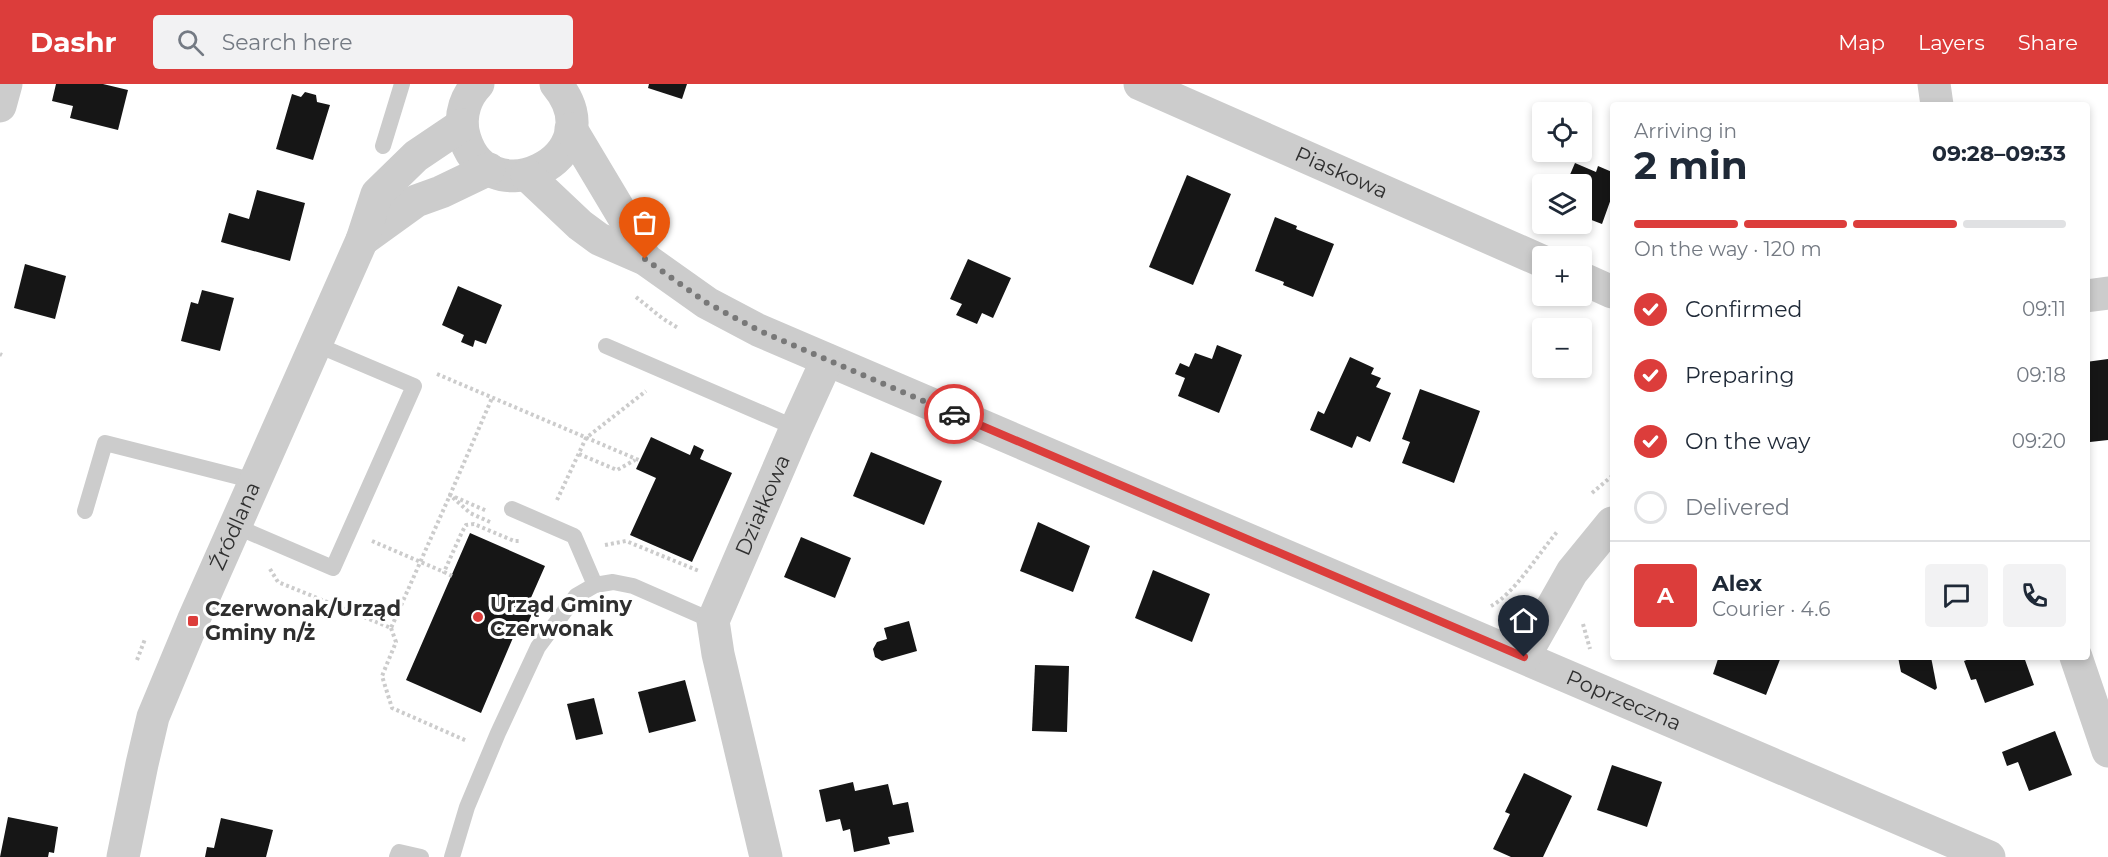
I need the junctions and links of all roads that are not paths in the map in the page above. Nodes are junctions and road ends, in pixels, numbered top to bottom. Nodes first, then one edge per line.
1 (6, 84) edge
2 (402, 84) edge
3 (478, 84) edge
4 (556, 84) edge
5 (1140, 84) edge
6 (1934, 84) edge
7 (1937, 102) edge
8 (0, 106) edge
9 (462, 124) junction
10 (571, 129) junction
11 (383, 146) dead end
12 (489, 169) junction
13 (528, 175) junction
14 (362, 240) junction
15 (1532, 257) edge
16 (645, 259) junction
17 (1592, 283) edge
18 (1610, 291) edge
19 (2108, 293) edge
20 (2090, 296) edge
21 (315, 344) junction
22 (606, 346) dead end
23 (827, 360) junction
24 (796, 428) junction
25 (255, 481) junction
26 (512, 509) dead end
27 (85, 511) dead end
28 (1610, 525) edge
29 (235, 526) junction
30 (595, 585) junction
31 (713, 621) junction
32 (1524, 657) junction
33 (2077, 660) edge
34 (2108, 751) edge
35 (760, 852) edge
36 (123, 857) edge
37 (397, 857) edge
38 (421, 857) edge
39 (452, 857) edge
40 (1989, 857) edge

1 - 8 street
2 - 11 lane
3 - 9 street
4 - 10 street
5 - 15 street, Piaskowa
6 - 7 street
9 - 12 street
9 - 14 street, Źródlana
10 - 13 street
10 - 16 street
12 - 13 street
12 - 14 street, Źródlana
13 - 16 street
14 - 21 street, Źródlana
16 - 23 street
17 - 18 street
19 - 20 street
21 - 25 street, Źródlana
21 - 29 lane
22 - 24 lane
23 - 24 street, Działkowa
23 - 32 street, Poprzeczna
24 - 31 street, Działkowa
25 - 27 lane
25 - 29 street, Źródlana
26 - 30 lane
28 - 32 street
29 - 36 street, Źródlana
30 - 31 lane
30 - 39 lane
31 - 35 street
32 - 40 street, Poprzeczna
33 - 34 street
37 - 38 lane

